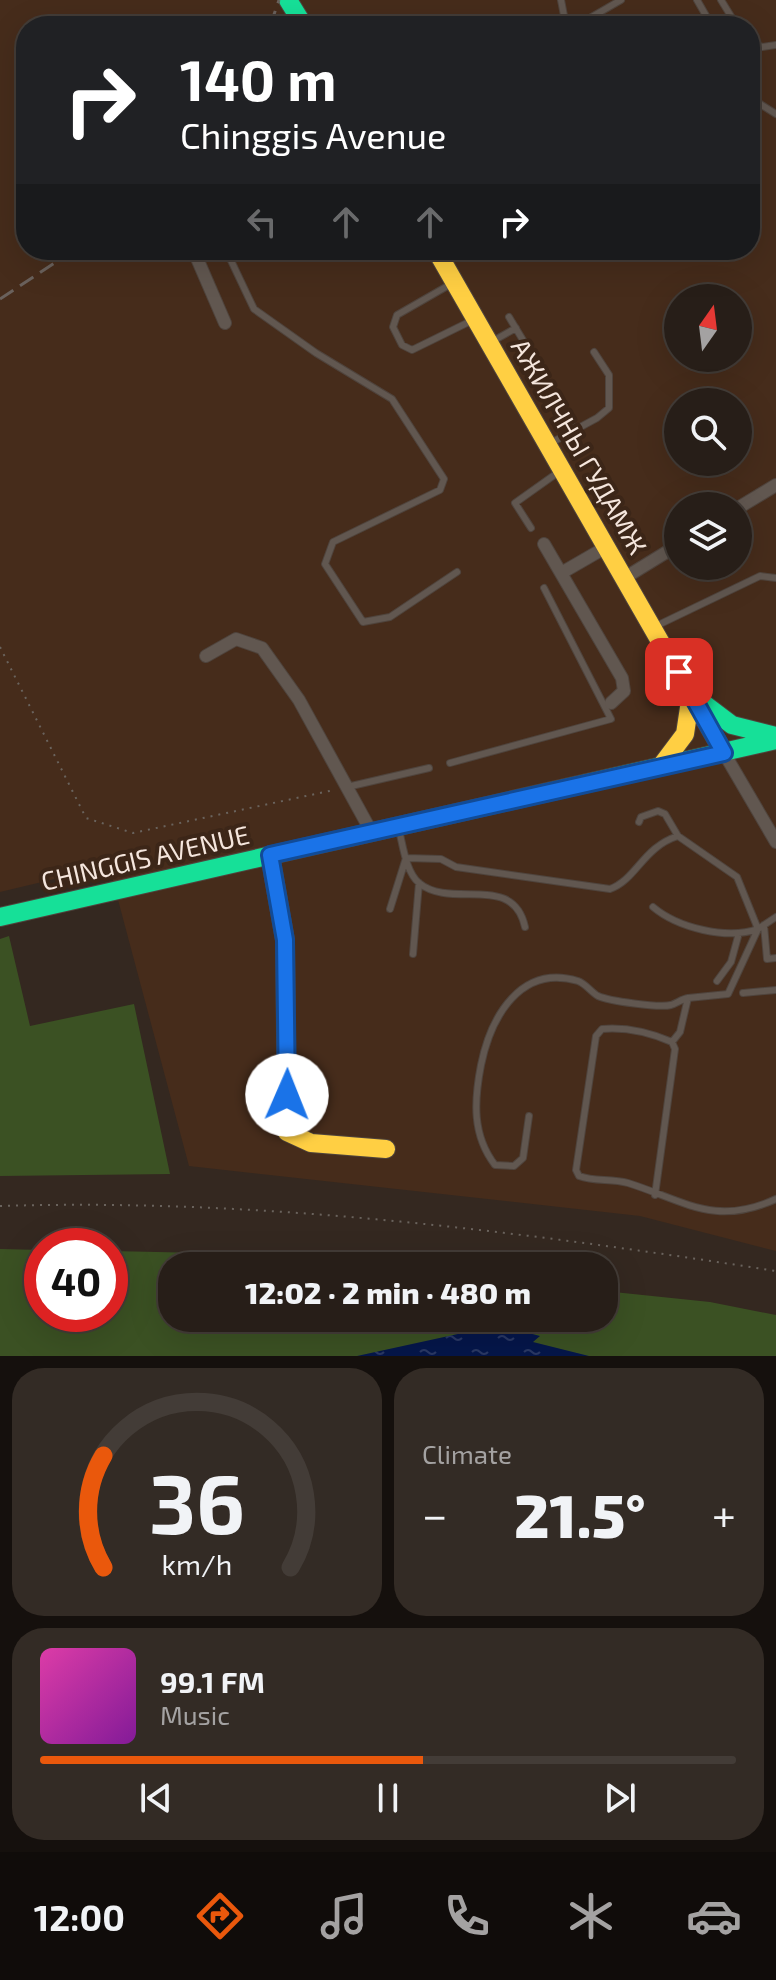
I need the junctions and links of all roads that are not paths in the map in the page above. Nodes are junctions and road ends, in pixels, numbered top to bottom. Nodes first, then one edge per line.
1 (621, 0) edge
2 (593, 16) edge
3 (198, 260) edge
4 (231, 260) edge
5 (442, 260) edge
6 (454, 282) junction
7 (509, 317) dead end
8 (476, 319) junction
9 (225, 323) dead end
10 (516, 328) junction
11 (490, 343) junction
12 (594, 352) dead end
13 (535, 360) dead end
14 (539, 367) dead end
15 (575, 430) junction
16 (549, 444) junction
17 (563, 469) junction
18 (776, 485) edge
19 (752, 500) edge
20 (531, 528) dead end
21 (544, 544) dead end
22 (608, 546) junction
23 (664, 554) edge
24 (457, 572) dead end
25 (563, 572) junction
26 (626, 577) junction
27 (776, 578) edge
28 (544, 588) dead end
29 (654, 627) junction
30 (206, 656) dead end
31 (691, 694) junction
32 (611, 703) dead end
33 (776, 738) edge
34 (724, 753) junction
35 (450, 763) dead end
36 (660, 767) junction
37 (429, 768) dead end
38 (347, 787) junction
39 (639, 822) dead end
40 (398, 827) junction
41 (372, 833) junction
42 (678, 836) junction
43 (776, 842) edge
44 (270, 855) junction
45 (406, 858) junction
46 (419, 883) junction
47 (653, 907) dead end
48 (390, 909) dead end
49 (0, 917) edge
50 (776, 917) edge
51 (525, 927) dead end
52 (761, 927) junction
53 (739, 933) junction
54 (413, 954) dead end
55 (776, 958) edge
56 (717, 981) dead end
57 (776, 990) edge
58 (743, 993) dead end
59 (688, 998) junction
60 (672, 1042) junction
61 (529, 1116) dead end
62 (386, 1149) dead end
63 (655, 1195) junction
64 (776, 1199) edge

1 - 2 lane
3 - 9 street
4 - 24 lane
5 - 6 main road, АЖИЛЧНЫ ГУДАМЖ
6 - 8 main road, АЖИЛЧНЫ ГУДАМЖ
6 - 8 lane
7 - 10 lane
8 - 11 main road, АЖИЛЧНЫ ГУДАМЖ
10 - 11 lane
10 - 13 lane
11 - 16 main road, АЖИЛЧНЫ ГУДАМЖ
12 - 15 lane
14 - 15 lane
15 - 16 lane
16 - 17 main road, АЖИЛЧНЫ ГУДАМЖ
17 - 20 lane
17 - 22 main road, АЖИЛЧНЫ ГУДАМЖ
18 - 19 street
21 - 25 street
22 - 25 street
22 - 26 main road, АЖИЛЧНЫ ГУДАМЖ
23 - 26 street
25 - 32 street
26 - 29 main road, АЖИЛЧНЫ ГУДАМЖ
27 - 29 lane
28 - 35 lane
29 - 31 main road, АЖИЛЧНЫ ГУДАМЖ
30 - 38 street
31 - 33 main road
31 - 34 main road, АЖИЛЧНЫ ГУДАМЖ
31 - 36 main road
33 - 34 main road, CHINGGIS AVENUE
34 - 36 main road, CHINGGIS AVENUE
34 - 43 street
36 - 40 main road, CHINGGIS AVENUE
37 - 38 lane
38 - 41 street
39 - 42 lane
40 - 41 main road, CHINGGIS AVENUE
40 - 45 lane
41 - 44 main road, CHINGGIS AVENUE
42 - 45 lane
42 - 52 lane
44 - 49 main road, CHINGGIS AVENUE
44 - 62 main road
45 - 46 lane
45 - 48 lane
46 - 51 lane
46 - 54 lane
47 - 53 lane
50 - 52 lane
52 - 53 lane
52 - 55 lane
52 - 59 lane
53 - 56 lane
57 - 58 lane
59 - 60 lane
59 - 61 lane
60 - 63 lane
60 - 63 lane
63 - 64 lane

